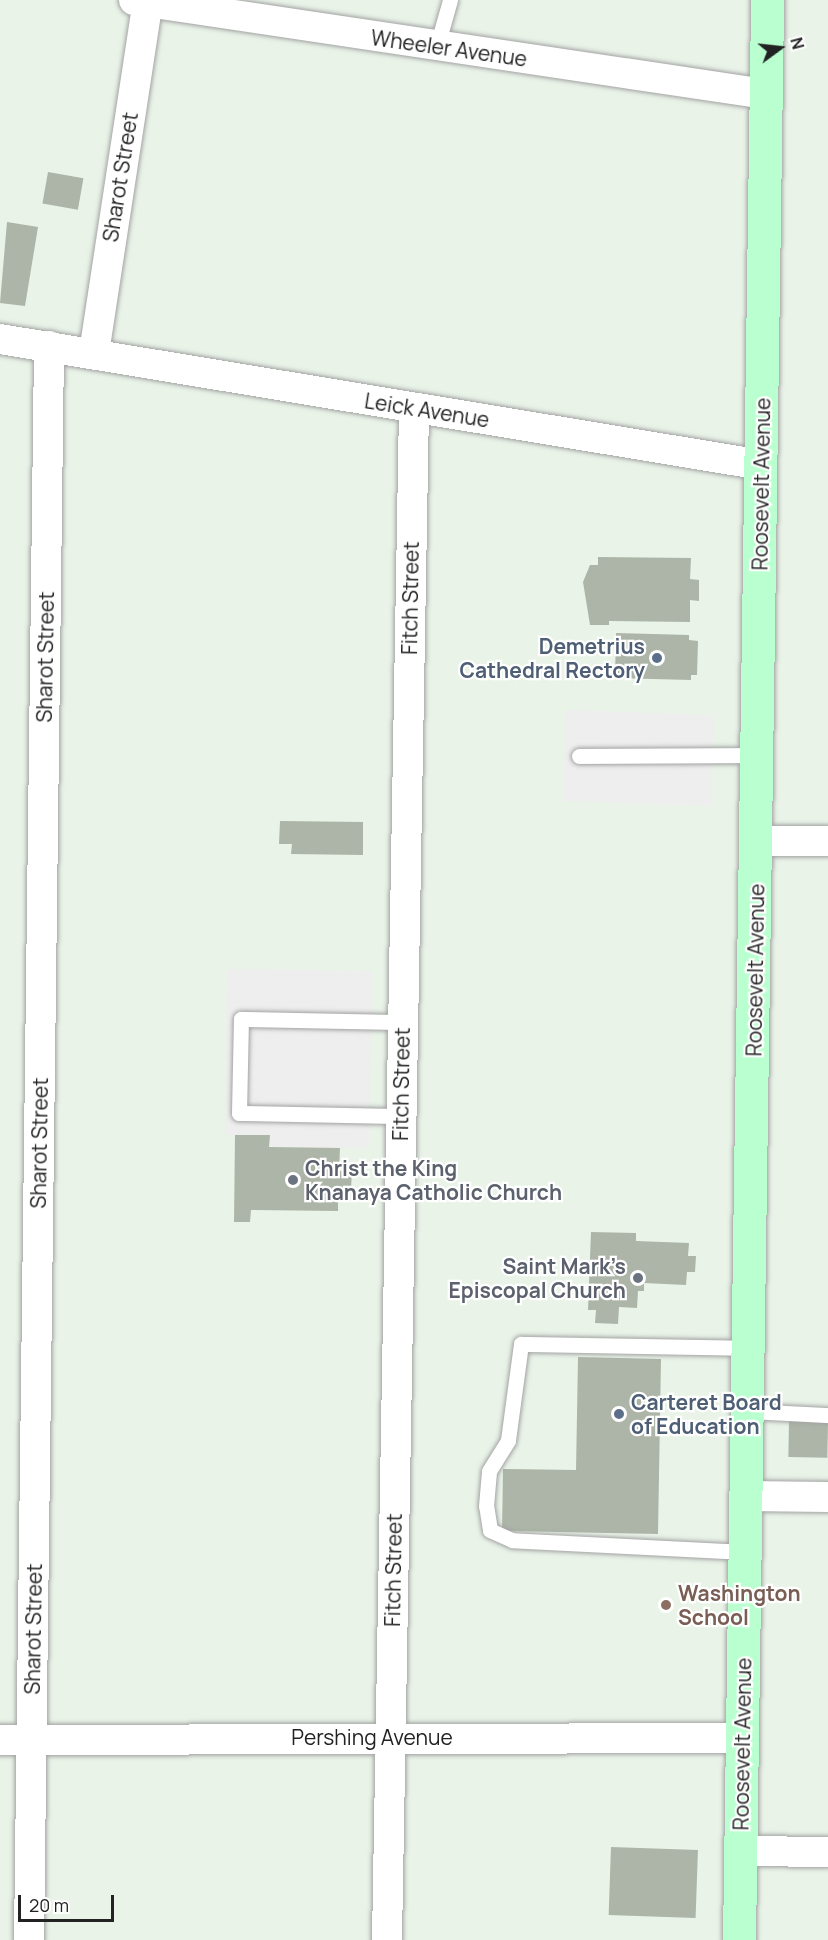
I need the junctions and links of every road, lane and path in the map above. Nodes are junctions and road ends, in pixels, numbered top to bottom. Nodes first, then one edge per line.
1 (767, 0) edge
2 (143, 1) edge
3 (449, 1) edge
4 (437, 46) junction
5 (765, 94) junction
6 (0, 339) edge
7 (49, 346) junction
8 (94, 353) junction
9 (414, 408) junction
10 (762, 465) junction
11 (758, 755) junction
12 (579, 756) dead end
13 (757, 841) junction
14 (828, 841) edge
15 (402, 1022) junction
16 (401, 1116) junction
17 (749, 1348) junction
18 (748, 1411) junction
19 (828, 1414) edge
20 (746, 1496) junction
21 (828, 1497) edge
22 (745, 1551) junction
23 (390, 1737) junction
24 (743, 1738) junction
25 (0, 1740) edge
26 (31, 1740) junction
27 (739, 1851) junction
28 (828, 1852) edge
29 (29, 1940) edge
30 (387, 1940) edge
31 (739, 1940) edge

1 - 5 street, Roosevelt Avenue
2 - 4 street, Wheeler Avenue
2 - 8 street, Sharot Street
3 - 4 lane
4 - 5 street, Wheeler Avenue
5 - 10 street, Roosevelt Avenue
6 - 7 street
7 - 8 street, Leick Avenue
7 - 26 street, Sharot Street
8 - 9 street, Leick Avenue
9 - 10 street, Leick Avenue
9 - 15 street, Fitch Street
10 - 11 street, Roosevelt Avenue
11 - 12 lane
11 - 13 street, Roosevelt Avenue
13 - 14 street
13 - 17 street, Roosevelt Avenue
15 - 16 street, Fitch Street
15 - 16 lane
16 - 23 street, Fitch Street
17 - 18 street, Roosevelt Avenue
17 - 22 lane
18 - 19 lane
18 - 20 street, Roosevelt Avenue
20 - 21 street
20 - 22 street, Roosevelt Avenue
22 - 24 street, Roosevelt Avenue
23 - 24 street, Pershing Avenue
23 - 26 street, Pershing Avenue
23 - 30 street, Fitch Street
24 - 27 street, Roosevelt Avenue
25 - 26 street, Pershing Avenue
26 - 29 street, Sharot Street
27 - 28 street
27 - 31 street, Roosevelt Avenue

